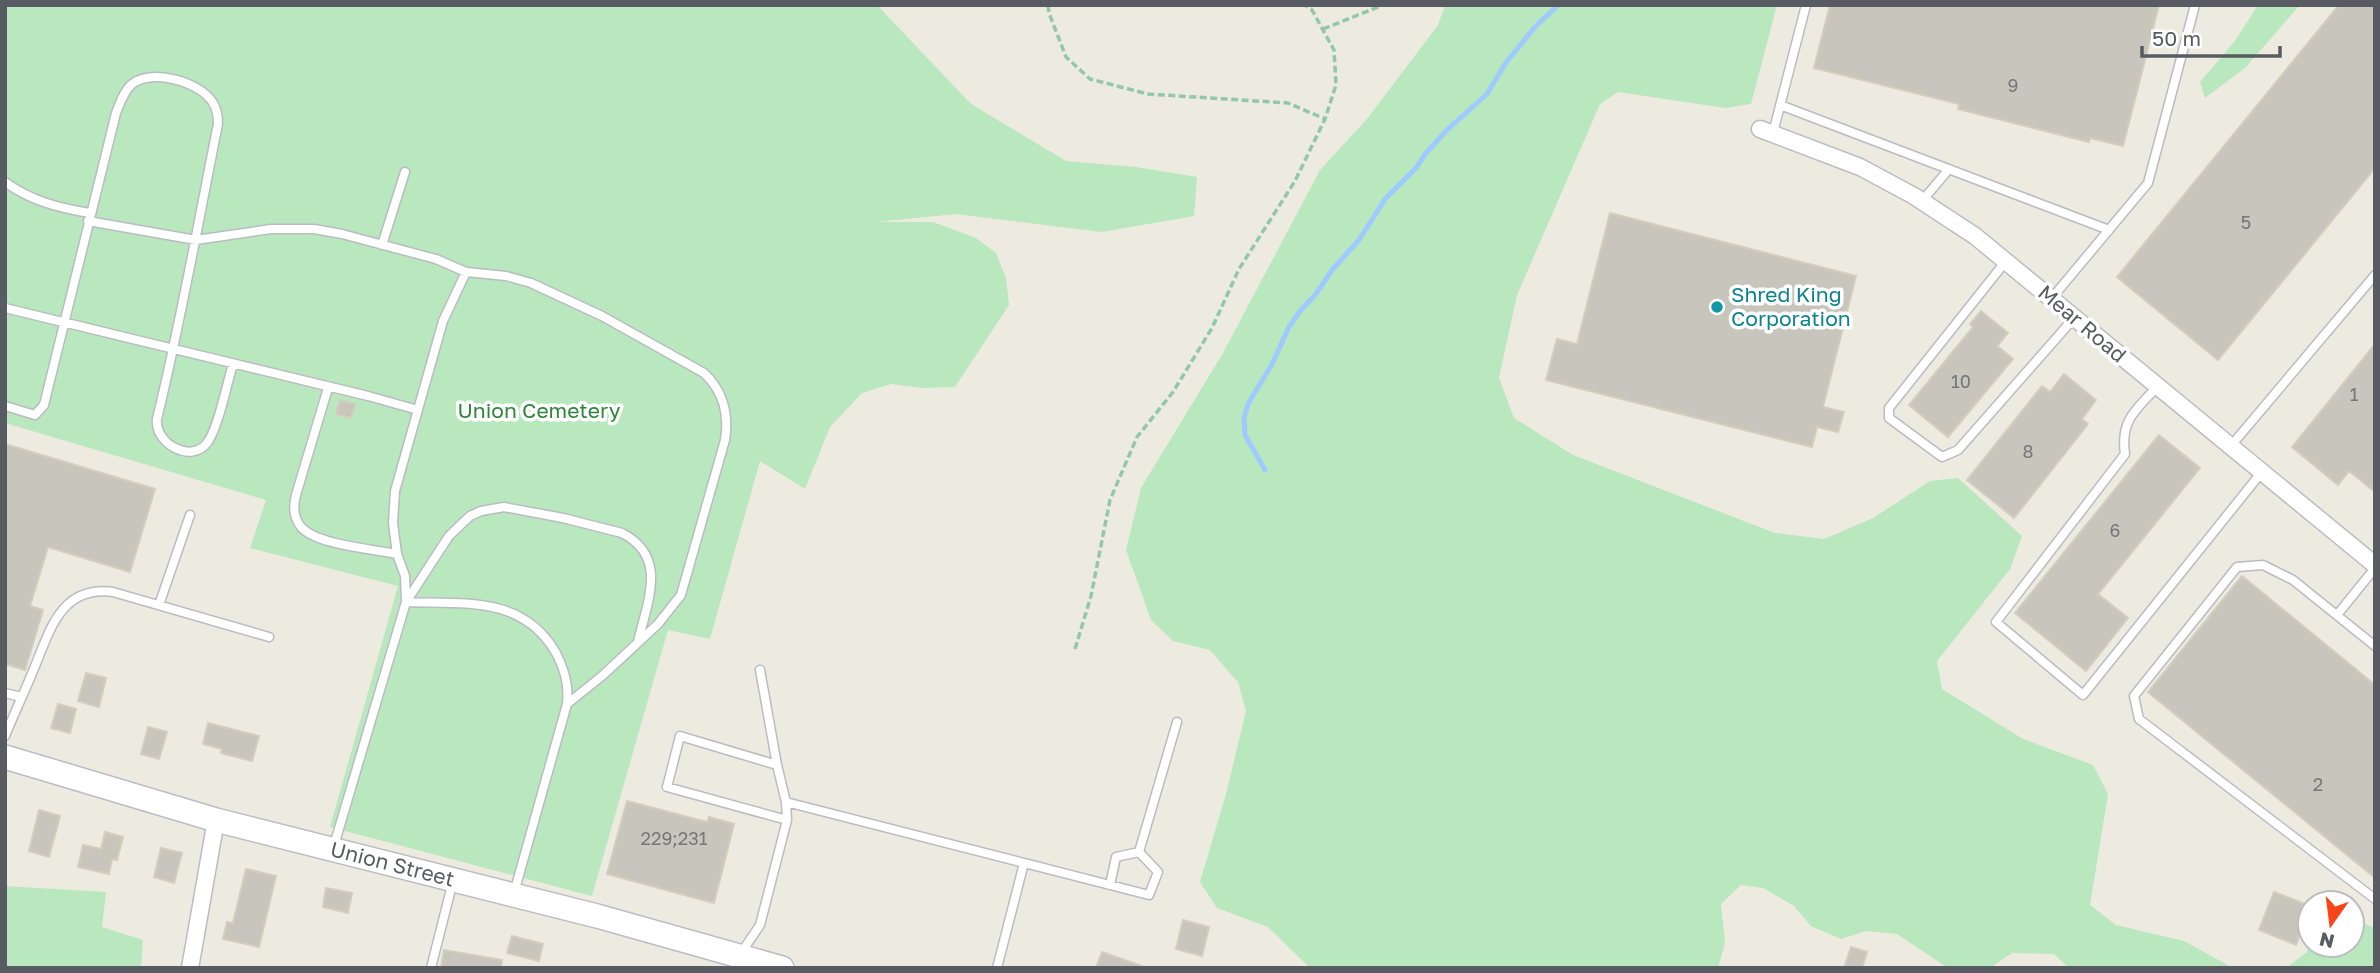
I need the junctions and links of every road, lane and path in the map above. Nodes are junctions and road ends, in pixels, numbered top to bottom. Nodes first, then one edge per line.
1 (1048, 5) edge
2 (1305, 5) edge
3 (1383, 5) edge
4 (1806, 5) edge
5 (2195, 5) edge
6 (1322, 29) junction
7 (1780, 104) junction
8 (1325, 119) junction
9 (1766, 131) joint
10 (1949, 169) junction
11 (405, 172) dead end
12 (5, 182) edge
13 (1922, 201) junction
14 (89, 217) junction
15 (2109, 230) junction
16 (196, 240) junction
17 (382, 245) junction
18 (2006, 261) junction
19 (466, 272) junction
20 (2375, 275) edge
21 (2052, 298) junction
22 (5, 308) edge
23 (2075, 317) junction
24 (64, 321) junction
25 (174, 349) junction
26 (233, 364) junction
27 (2157, 387) junction
28 (328, 388) junction
29 (5, 406) edge
30 (418, 410) junction
31 (2230, 447) junction
32 (2261, 473) junction
33 (190, 515) dead end
34 (397, 554) junction
35 (2375, 567) edge
36 (406, 602) junction
37 (159, 605) junction
38 (2337, 615) junction
39 (269, 637) dead end
40 (638, 642) junction
41 (2375, 646) edge
42 (1075, 649) dead end
43 (760, 670) dead end
44 (5, 692) edge
45 (21, 697) junction
46 (567, 704) junction
47 (1177, 722) dead end
48 (5, 736) edge
49 (5, 757) edge
50 (778, 765) junction
51 (786, 802) junction
52 (216, 820) junction
53 (787, 820) junction
54 (333, 851) junction
55 (1139, 852) junction
56 (1024, 863) junction
57 (453, 881) junction
58 (1110, 885) junction
59 (514, 895) junction
60 (2375, 899) edge
61 (738, 962) edge
62 (190, 968) edge
63 (431, 968) edge
64 (782, 968) edge
65 (997, 968) edge

1 - 8 path
2 - 6 path
3 - 6 path
4 - 7 lane
5 - 15 lane
6 - 8 path
7 - 9 lane
7 - 10 lane
8 - 42 path
9 - 13 street, Mear Road
10 - 13 lane
10 - 15 lane
11 - 17 lane
12 - 14 lane
13 - 18 street, Mear Road
14 - 16 lane
14 - 16 lane
14 - 24 lane
15 - 21 lane
16 - 17 lane
16 - 25 lane
17 - 19 lane
18 - 21 street, Mear Road
18 - 23 lane
19 - 30 lane
19 - 40 lane
20 - 31 lane
21 - 23 street, Mear Road
22 - 24 lane
23 - 27 street, Mear Road
24 - 25 lane
24 - 29 lane
25 - 26 lane
25 - 26 lane
26 - 28 lane
27 - 31 street, Mear Road
27 - 32 lane
28 - 30 lane
28 - 34 lane
30 - 34 lane
31 - 32 street, Mear Road
32 - 35 street, Mear Road
33 - 37 lane
34 - 36 lane
35 - 38 lane
36 - 40 lane
36 - 46 lane
36 - 54 lane
37 - 39 lane
37 - 45 lane
38 - 41 lane
38 - 60 lane
40 - 46 lane
43 - 50 lane
44 - 45 lane
45 - 48 lane
46 - 59 lane
47 - 55 lane
49 - 52 main road, Union Street
50 - 51 lane
50 - 53 lane
51 - 53 lane
51 - 56 lane
52 - 54 main road, Union Street
52 - 62 street
53 - 61 lane
54 - 57 main road, Union Street
55 - 58 lane
55 - 58 lane
56 - 58 lane
56 - 65 lane
57 - 59 main road, Union Street
57 - 63 lane
59 - 61 main road, Union Street
61 - 64 main road, Union Street

